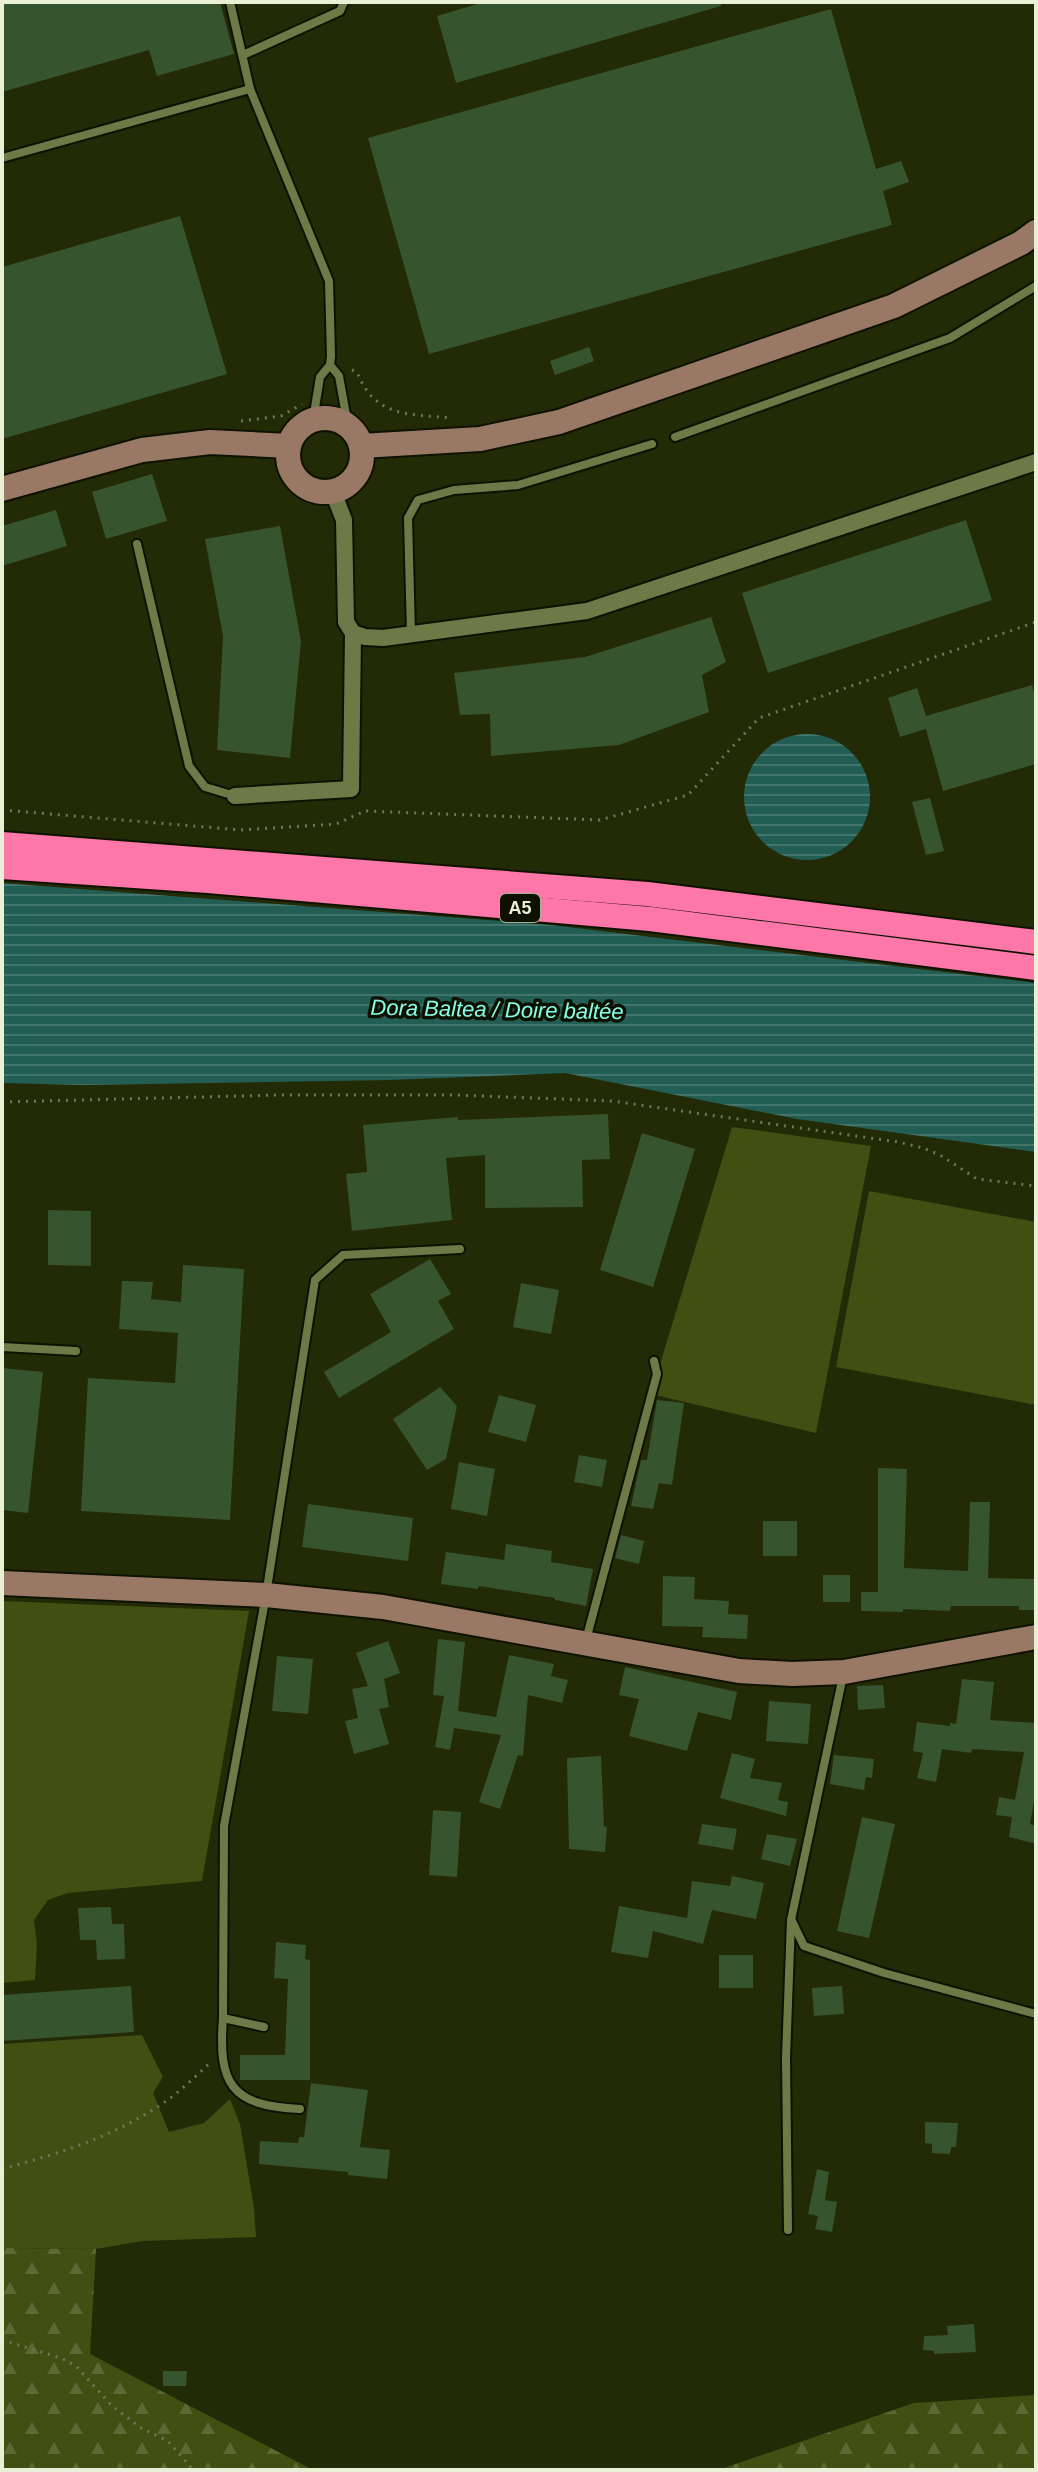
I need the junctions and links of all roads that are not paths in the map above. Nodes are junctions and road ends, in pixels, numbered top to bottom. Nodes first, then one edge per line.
1 (230, 2) edge
2 (344, 2) edge
3 (243, 55) junction
4 (250, 89) junction
5 (2, 158) edge
6 (1036, 232) edge
7 (1036, 286) edge
8 (330, 365) junction
9 (313, 420) junction
10 (355, 436) junction
11 (675, 437) dead end
12 (652, 444) dead end
13 (289, 446) junction
14 (1036, 462) edge
15 (2, 489) edge
16 (333, 492) junction
17 (137, 544) dead end
18 (353, 633) junction
19 (411, 634) junction
20 (235, 796) joint
21 (2, 844) edge
22 (2, 867) edge
23 (1036, 942) edge
24 (1036, 968) edge
25 (460, 1249) dead end
26 (2, 1347) edge
27 (76, 1351) dead end
28 (654, 1361) dead end
29 (2, 1583) edge
30 (266, 1595) junction
31 (1036, 1637) edge
32 (585, 1644) junction
33 (844, 1672) junction
34 (791, 1920) junction
35 (1036, 2014) edge
36 (223, 2018) junction
37 (264, 2027) dead end
38 (300, 2109) dead end
39 (788, 2230) dead end

1 - 3 lane
2 - 3 lane
3 - 4 lane
4 - 5 lane
4 - 8 lane
6 - 10 street
7 - 11 lane
8 - 9 lane
8 - 10 lane
9 - 10 street
9 - 13 street
10 - 16 street
12 - 19 lane
13 - 15 street
13 - 16 street
14 - 19 street
16 - 18 street
17 - 20 lane
18 - 19 street
18 - 20 street
21 - 23 highway, A5
22 - 24 highway, A5
25 - 30 lane
26 - 27 lane
28 - 32 lane
29 - 30 street
30 - 32 street
30 - 36 lane
31 - 33 street
32 - 33 street
33 - 34 lane
34 - 35 lane
34 - 39 lane
36 - 37 lane
36 - 38 lane

